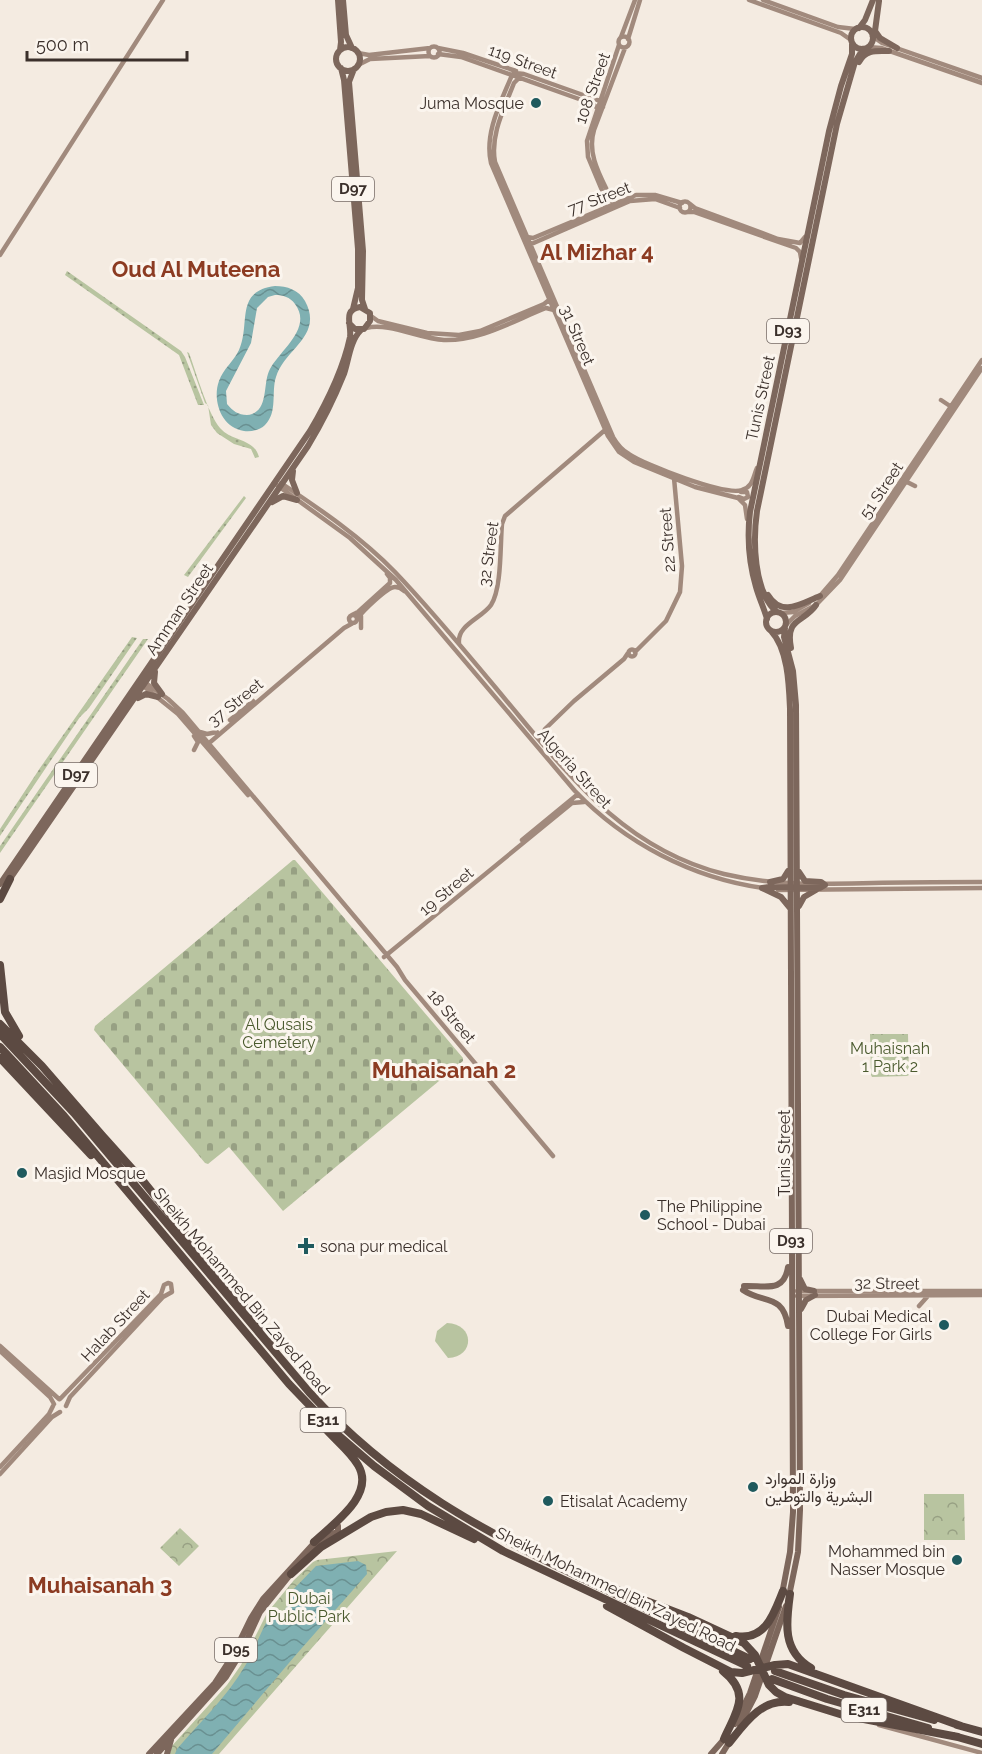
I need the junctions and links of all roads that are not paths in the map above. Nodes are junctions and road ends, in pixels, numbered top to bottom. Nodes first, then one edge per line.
1 (162, 0) edge
2 (338, 0) edge
3 (343, 0) edge
4 (635, 0) edge
5 (640, 0) edge
6 (749, 0) edge
7 (763, 0) edge
8 (877, 0) edge
9 (857, 29) junction
10 (871, 34) junction
11 (621, 38) junction
12 (628, 39) junction
13 (852, 42) junction
14 (619, 45) junction
15 (430, 48) junction
16 (625, 48) junction
17 (866, 48) junction
18 (897, 48) junction
19 (340, 51) junction
20 (355, 51) junction
21 (438, 51) junction
22 (890, 51) junction
23 (430, 56) junction
24 (356, 67) junction
25 (341, 68) junction
26 (853, 69) junction
27 (512, 75) junction
28 (521, 76) junction
29 (982, 78) edge
30 (982, 83) edge
31 (569, 90) junction
32 (560, 92) junction
33 (600, 101) junction
34 (600, 107) junction
35 (498, 112) junction
36 (497, 127) junction
37 (598, 173) junction
38 (690, 204) junction
39 (610, 206) junction
40 (681, 206) junction
41 (688, 212) junction
42 (575, 220) junction
43 (569, 227) junction
44 (809, 229) junction
45 (524, 237) junction
46 (530, 244) junction
47 (0, 250) edge
48 (0, 255) edge
49 (801, 266) junction
50 (548, 297) junction
51 (366, 309) junction
52 (352, 310) junction
53 (554, 310) junction
54 (560, 312) junction
55 (370, 316) junction
56 (349, 323) junction
57 (364, 329) junction
58 (982, 360) edge
59 (982, 368) edge
60 (581, 375) junction
61 (591, 386) junction
62 (941, 400) dead end
63 (951, 406) junction
64 (604, 428) junction
65 (597, 436) junction
66 (608, 436) junction
67 (937, 436) junction
68 (623, 449) junction
69 (916, 458) junction
70 (296, 464) junction
71 (760, 464) junction
72 (674, 478) junction
73 (685, 482) junction
74 (906, 482) junction
75 (278, 483) junction
76 (915, 486) dead end
77 (676, 489) junction
78 (728, 492) junction
79 (297, 497) junction
80 (265, 508) junction
81 (258, 517) junction
82 (749, 527) junction
83 (383, 566) junction
84 (760, 577) junction
85 (396, 580) junction
86 (390, 583) junction
87 (410, 595) junction
88 (820, 596) junction
89 (816, 605) junction
90 (367, 608) junction
91 (779, 613) junction
92 (767, 619) junction
93 (353, 621) junction
94 (440, 623) junction
95 (785, 626) junction
96 (361, 628) dead end
97 (446, 629) junction
98 (462, 631) junction
99 (771, 631) junction
100 (460, 646) junction
101 (790, 660) junction
102 (157, 666) junction
103 (282, 680) junction
104 (142, 682) junction
105 (160, 696) junction
106 (133, 702) junction
107 (528, 726) junction
108 (545, 729) junction
109 (196, 731) junction
110 (217, 732) junction
111 (206, 743) junction
112 (544, 747) junction
113 (194, 750) dead end
114 (566, 780) junction
115 (578, 794) junction
116 (569, 801) junction
117 (586, 803) junction
118 (606, 812) junction
119 (790, 841) junction
120 (505, 856) junction
121 (793, 864) junction
122 (10, 879) junction
123 (896, 879) dead end
124 (0, 882) edge
125 (770, 882) junction
126 (982, 882) edge
127 (891, 883) junction
128 (825, 885) junction
129 (762, 888) junction
130 (794, 888) junction
131 (982, 888) edge
132 (816, 890) junction
133 (0, 893) edge
134 (0, 899) edge
135 (790, 910) junction
136 (797, 915) junction
137 (363, 929) junction
138 (388, 955) junction
139 (0, 965) edge
140 (405, 980) junction
141 (0, 1024) edge
142 (0, 1034) edge
143 (0, 1047) edge
144 (1, 1060) edge
145 (42, 1066) junction
146 (99, 1132) junction
147 (554, 1156) dead end
148 (113, 1175) junction
149 (141, 1191) junction
150 (790, 1224) junction
151 (798, 1270) junction
152 (942, 1291) junction
153 (795, 1293) junction
154 (814, 1293) junction
155 (907, 1293) junction
156 (918, 1293) junction
157 (928, 1293) junction
158 (982, 1293) edge
159 (889, 1295) junction
160 (798, 1318) junction
161 (791, 1344) junction
162 (0, 1346) edge
163 (272, 1349) junction
164 (0, 1351) edge
165 (60, 1399) junction
166 (53, 1405) junction
167 (66, 1406) junction
168 (60, 1412) junction
169 (799, 1412) junction
170 (317, 1414) junction
171 (806, 1418) dead end
172 (0, 1467) edge
173 (0, 1474) edge
174 (483, 1540) junction
175 (314, 1542) junction
176 (291, 1574) junction
177 (581, 1578) junction
178 (787, 1592) junction
179 (589, 1593) junction
180 (724, 1633) junction
181 (749, 1647) junction
182 (715, 1664) junction
183 (784, 1664) junction
184 (761, 1669) junction
185 (737, 1673) junction
186 (828, 1678) junction
187 (772, 1689) junction
188 (808, 1705) junction
189 (862, 1719) junction
190 (961, 1726) junction
191 (982, 1732) edge
192 (172, 1736) junction
193 (958, 1737) junction
194 (727, 1741) junction
195 (982, 1744) edge
196 (982, 1753) edge
197 (149, 1754) edge
198 (157, 1754) edge
199 (165, 1754) edge
200 (711, 1754) edge
201 (722, 1754) edge

1 - 47 street
1 - 48 street
2 - 19 main road
3 - 20 main road
4 - 11 street, 108 Street
5 - 12 street, 108 Street
6 - 13 street
7 - 9 street
8 - 9 main road
8 - 10 main road
8 - 18 main road
9 - 10 main road
9 - 13 main road
10 - 17 main road
10 - 18 street
11 - 12 street
11 - 14 street
12 - 16 street
13 - 17 main road
13 - 44 main road, Tunis Street / D93
14 - 16 street
14 - 33 street, 108 Street
15 - 20 street
15 - 21 street
15 - 23 street
16 - 34 street, 108 Street
17 - 22 street
17 - 26 main road, Tunis Street / D93
18 - 29 street
19 - 20 main road
19 - 25 main road
20 - 24 main road
21 - 23 street
21 - 27 street, 119 Street
21 - 28 street, 119 Street
22 - 26 main road
22 - 30 street
23 - 24 street
24 - 25 main road
24 - 51 main road, D97
25 - 52 main road, D97
26 - 84 main road, Tunis Street / D93
27 - 28 street, 119 Street
27 - 35 street, 31 Street
28 - 31 street, 119 Street
28 - 32 street, 119 Street
28 - 36 street, 31 Street
31 - 32 street
31 - 33 street, 119 Street
32 - 34 street, 119 Street
33 - 34 street, 108 Street
34 - 37 street, 108 Street
35 - 36 street
35 - 45 street, 31 Street
36 - 45 street, 31 Street
37 - 39 street, 108 Street
37 - 39 street, 108 Street
38 - 40 street
38 - 41 street
38 - 44 street
39 - 40 street, 77 Street
39 - 42 street, 77 Street
39 - 43 street, 77 Street
40 - 41 street
41 - 49 street
42 - 43 street
42 - 45 street, 77 Street
43 - 46 street, 77 Street
44 - 49 main road, Tunis Street / D93
45 - 46 street, 31 Street
45 - 50 street, 31 Street
46 - 54 street, 31 Street
49 - 71 main road, Tunis Street / D93
50 - 53 street, 31 Street
50 - 54 street
50 - 55 street
51 - 52 main road
51 - 55 main road
52 - 56 main road
53 - 57 street
53 - 60 street, 31 Street
54 - 61 street, 31 Street
55 - 57 main road
56 - 57 main road
56 - 75 main road, Amman Street / D97
57 - 70 main road, Amman Street / D97
58 - 63 street, 51 Street
59 - 67 street, 51 Street
60 - 61 street
60 - 64 street, 31 Street
61 - 68 street, 31 Street
62 - 63 street
63 - 67 street
63 - 69 street, 51 Street
64 - 65 street
64 - 66 street, 31 Street
64 - 68 street
65 - 66 street
65 - 98 street, 32 Street
66 - 72 street, 31 Street
67 - 74 street, 51 Street
68 - 78 street, 31 Street
69 - 74 street
69 - 88 street, 51 Street
70 - 75 main road, Amman Street / D97
70 - 79 main road
71 - 78 street
71 - 82 main road, Tunis Street / D93
72 - 73 street, 31 Street
72 - 77 street, 22 Street
73 - 77 street, 22 Street
73 - 78 street, 31 Street
74 - 76 street
74 - 89 street, 51 Street
75 - 79 street, Algeria Street
75 - 80 main road, Amman Street / D97
75 - 81 main road
75 - 104 main road, Amman Street / D97
77 - 108 street, 22 Street
78 - 82 street
79 - 80 main road
79 - 83 street, Algeria Street
79 - 94 street, Algeria Street
80 - 81 main road, Amman Street / D97
81 - 102 main road, Amman Street / D97
82 - 92 main road, Tunis Street / D93
83 - 85 street, Algeria Street
83 - 86 street
84 - 88 main road
84 - 91 main road, Tunis Street / D93
85 - 86 street
85 - 87 street, Algeria Street
85 - 94 street
86 - 93 street
87 - 90 street, 37 Street
87 - 114 street, Algeria Street
88 - 91 street, 51 Street
89 - 95 street, 51 Street
89 - 101 main road
90 - 93 street, 37 Street
90 - 96 street
91 - 92 main road
91 - 95 main road
92 - 99 main road
93 - 103 street, 37 Street
94 - 97 street, Algeria Street
95 - 99 main road
95 - 101 main road, Tunis Street / D93
97 - 98 street
97 - 100 street, Algeria Street
98 - 100 street
99 - 119 main road, Tunis Street / D93
100 - 107 street, Algeria Street
101 - 121 main road, Tunis Street / D93
102 - 104 main road, Amman Street / D97
102 - 105 main road
103 - 110 street, 37 Street
103 - 111 street, 37 Street
104 - 105 street, 18 Street
104 - 106 main road, Amman Street / D97
104 - 124 main road, Amman Street / D97
105 - 106 main road
105 - 109 street, 18 Street
106 - 122 main road, Amman Street / D97
107 - 108 street
107 - 112 street, Algeria Street
108 - 112 street
109 - 110 street
109 - 111 street, 18 Street
109 - 113 street
110 - 111 street, 37 Street
111 - 137 street, 18 Street
112 - 118 street, Algeria Street
114 - 115 street, Algeria Street
114 - 116 street
115 - 116 street, 19 Street
115 - 117 street, Algeria Street
115 - 118 street
116 - 120 street, 19 Street
117 - 120 street, 19 Street
117 - 129 street, Algeria Street
118 - 125 street, Algeria Street
119 - 121 main road, Tunis Street / D93
119 - 130 main road
120 - 138 street, 19 Street
121 - 125 main road
121 - 128 main road
121 - 130 main road, Tunis Street / D93
122 - 133 main road, Amman Street / D97
122 - 134 highway
123 - 127 street
125 - 130 street, Algeria Street
126 - 127 street
127 - 128 street
128 - 130 main road
129 - 130 main road
129 - 135 main road
130 - 132 street, Algeria Street
130 - 135 main road, Tunis Street / D93
130 - 136 main road, Tunis Street / D93
131 - 132 street, Algeria Street
132 - 136 main road
135 - 150 main road, Tunis Street / D93
136 - 151 main road, Tunis Street / D93
137 - 138 street, 18 Street
137 - 138 street, 18 Street
138 - 140 street, 18 Street
138 - 140 street, 18 Street
139 - 145 highway
140 - 147 street, 18 Street
141 - 145 highway
142 - 149 highway, Sheikh Mohammed Bin Zayed Road / E311
143 - 148 highway, Sheikh Mohammed Bin Zayed Road / E311
144 - 148 highway
145 - 146 highway
146 - 149 highway
146 - 163 highway
148 - 170 highway, Sheikh Mohammed Bin Zayed Road / E311
149 - 163 highway, Sheikh Mohammed Bin Zayed Road / E311
150 - 153 main road, Tunis Street / D93
150 - 161 main road
151 - 153 main road, Tunis Street / D93
151 - 154 main road
152 - 156 street
152 - 157 street, 32 Street
152 - 158 street, 32 Street
153 - 154 street, 32 Street
153 - 160 main road, Tunis Street / D93
153 - 161 main road, Tunis Street / D93
154 - 155 street, 32 Street
154 - 159 street, 32 Street
154 - 160 main road
155 - 156 street, 32 Street
155 - 157 street
155 - 157 street
155 - 159 street, 32 Street
156 - 157 street, 32 Street
156 - 159 street
157 - 158 street, 32 Street
160 - 169 main road, Tunis Street / D93
161 - 178 main road, Tunis Street / D93
162 - 165 street
163 - 177 highway, Sheikh Mohammed Bin Zayed Road / E311
164 - 166 street
165 - 166 street
165 - 167 street
165 - 167 street, Halab Street
166 - 168 street
166 - 172 street
167 - 168 street
168 - 173 street
169 - 171 main road
169 - 178 main road, Tunis Street / D93
170 - 174 highway, Sheikh Mohammed Bin Zayed Road / E311
170 - 175 highway
174 - 176 highway
174 - 179 highway, Sheikh Mohammed Bin Zayed Road / E311
175 - 176 main road, D95
175 - 197 main road, D95
176 - 192 main road, D95
177 - 179 highway, Sheikh Mohammed Bin Zayed Road / E311
177 - 180 highway
178 - 180 highway
178 - 184 main road, Tunis Street / D93
178 - 186 highway
179 - 182 highway
180 - 181 highway
181 - 184 highway
181 - 185 highway
182 - 185 highway
182 - 194 highway
183 - 184 highway
183 - 186 highway
183 - 187 highway
184 - 185 highway
184 - 187 highway
184 - 194 main road, D93
186 - 190 highway
187 - 188 highway
188 - 189 highway
188 - 194 highway
189 - 193 highway
189 - 196 street
190 - 191 highway, E311
190 - 193 highway, E311
192 - 198 main road, D95
192 - 199 main road
193 - 195 highway, E311
194 - 200 main road, D93
194 - 201 main road, D93
198 - 199 main road

